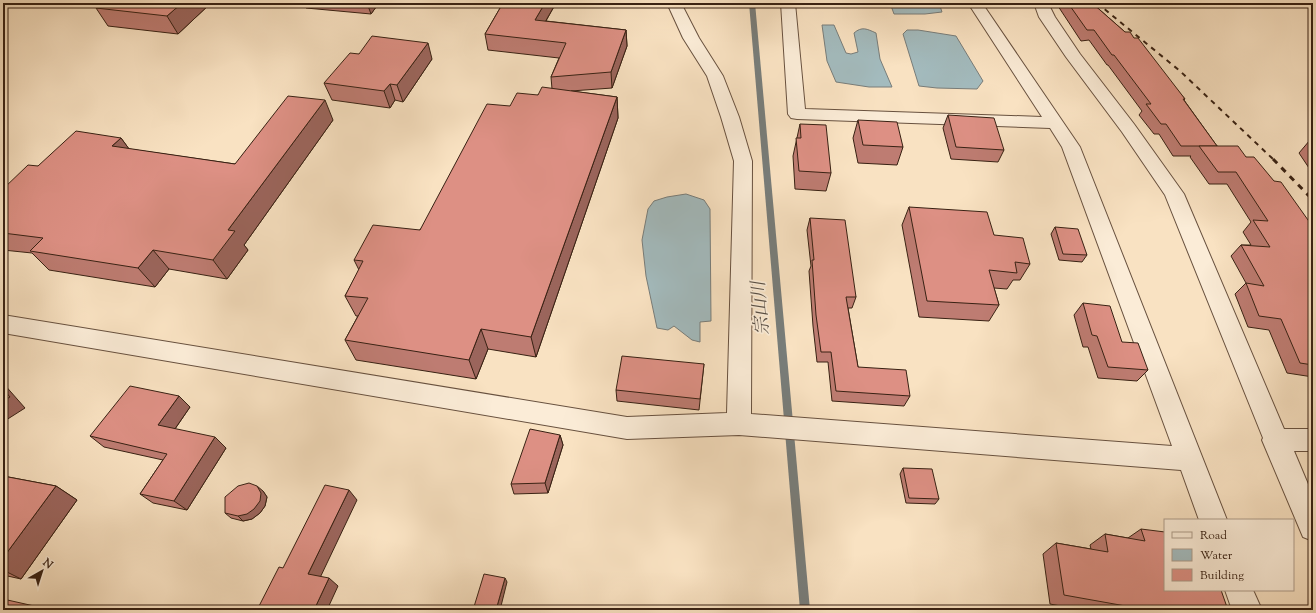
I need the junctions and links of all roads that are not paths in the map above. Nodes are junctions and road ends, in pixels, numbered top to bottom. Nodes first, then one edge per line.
1 (674, 3) edge
2 (788, 3) edge
3 (975, 3) edge
4 (1040, 3) edge
5 (1054, 123) junction
6 (3, 324) edge
7 (739, 424) junction
8 (1275, 440) junction
9 (1313, 440) edge
10 (1190, 459) junction
11 (1213, 519) edge
12 (1313, 528) edge
13 (1240, 591) edge
14 (1247, 610) edge

1 - 7 street
2 - 5 street
3 - 5 street
4 - 8 street
5 - 10 street
6 - 7 street
7 - 10 street
8 - 9 street
8 - 12 street
10 - 11 street
13 - 14 street

